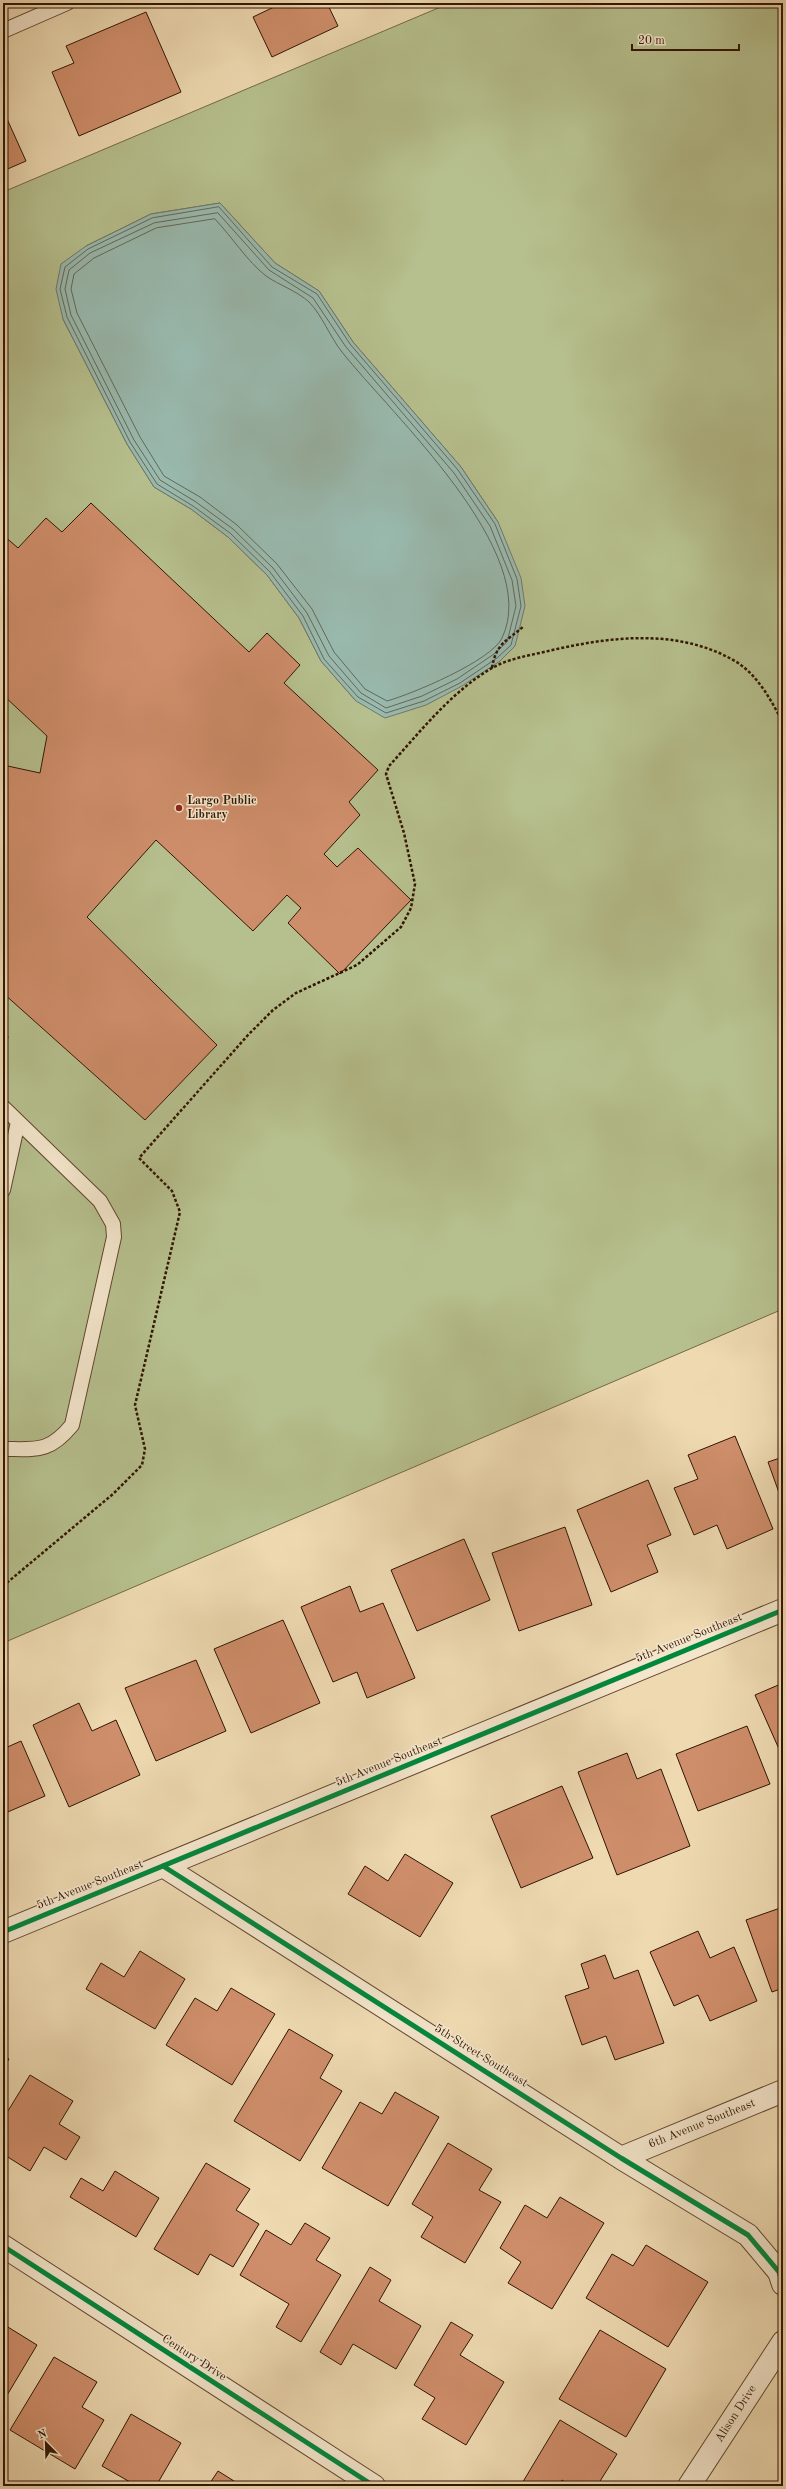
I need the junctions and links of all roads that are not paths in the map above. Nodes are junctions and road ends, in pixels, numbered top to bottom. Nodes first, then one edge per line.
1 (67, 3) edge
2 (3, 31) edge
3 (3, 1107) edge
4 (18, 1122) junction
5 (3, 1190) edge
6 (3, 1449) edge
7 (783, 1610) edge
8 (163, 1866) junction
9 (3, 1932) edge
10 (783, 2091) edge
11 (621, 2158) junction
12 (3, 2246) edge
13 (781, 2278) edge
14 (783, 2342) edge
15 (374, 2486) edge
16 (689, 2486) edge

1 - 2 lane
3 - 4 lane
4 - 5 lane
4 - 6 lane
7 - 8 street, 5th Avenue Southeast
8 - 9 street, 5th Avenue Southeast
8 - 11 street, 5th Street Southeast
10 - 11 street, 6th Avenue Southeast
11 - 13 street, 5th Street Southeast
12 - 15 street, Century Drive
14 - 16 street, Alison Drive

